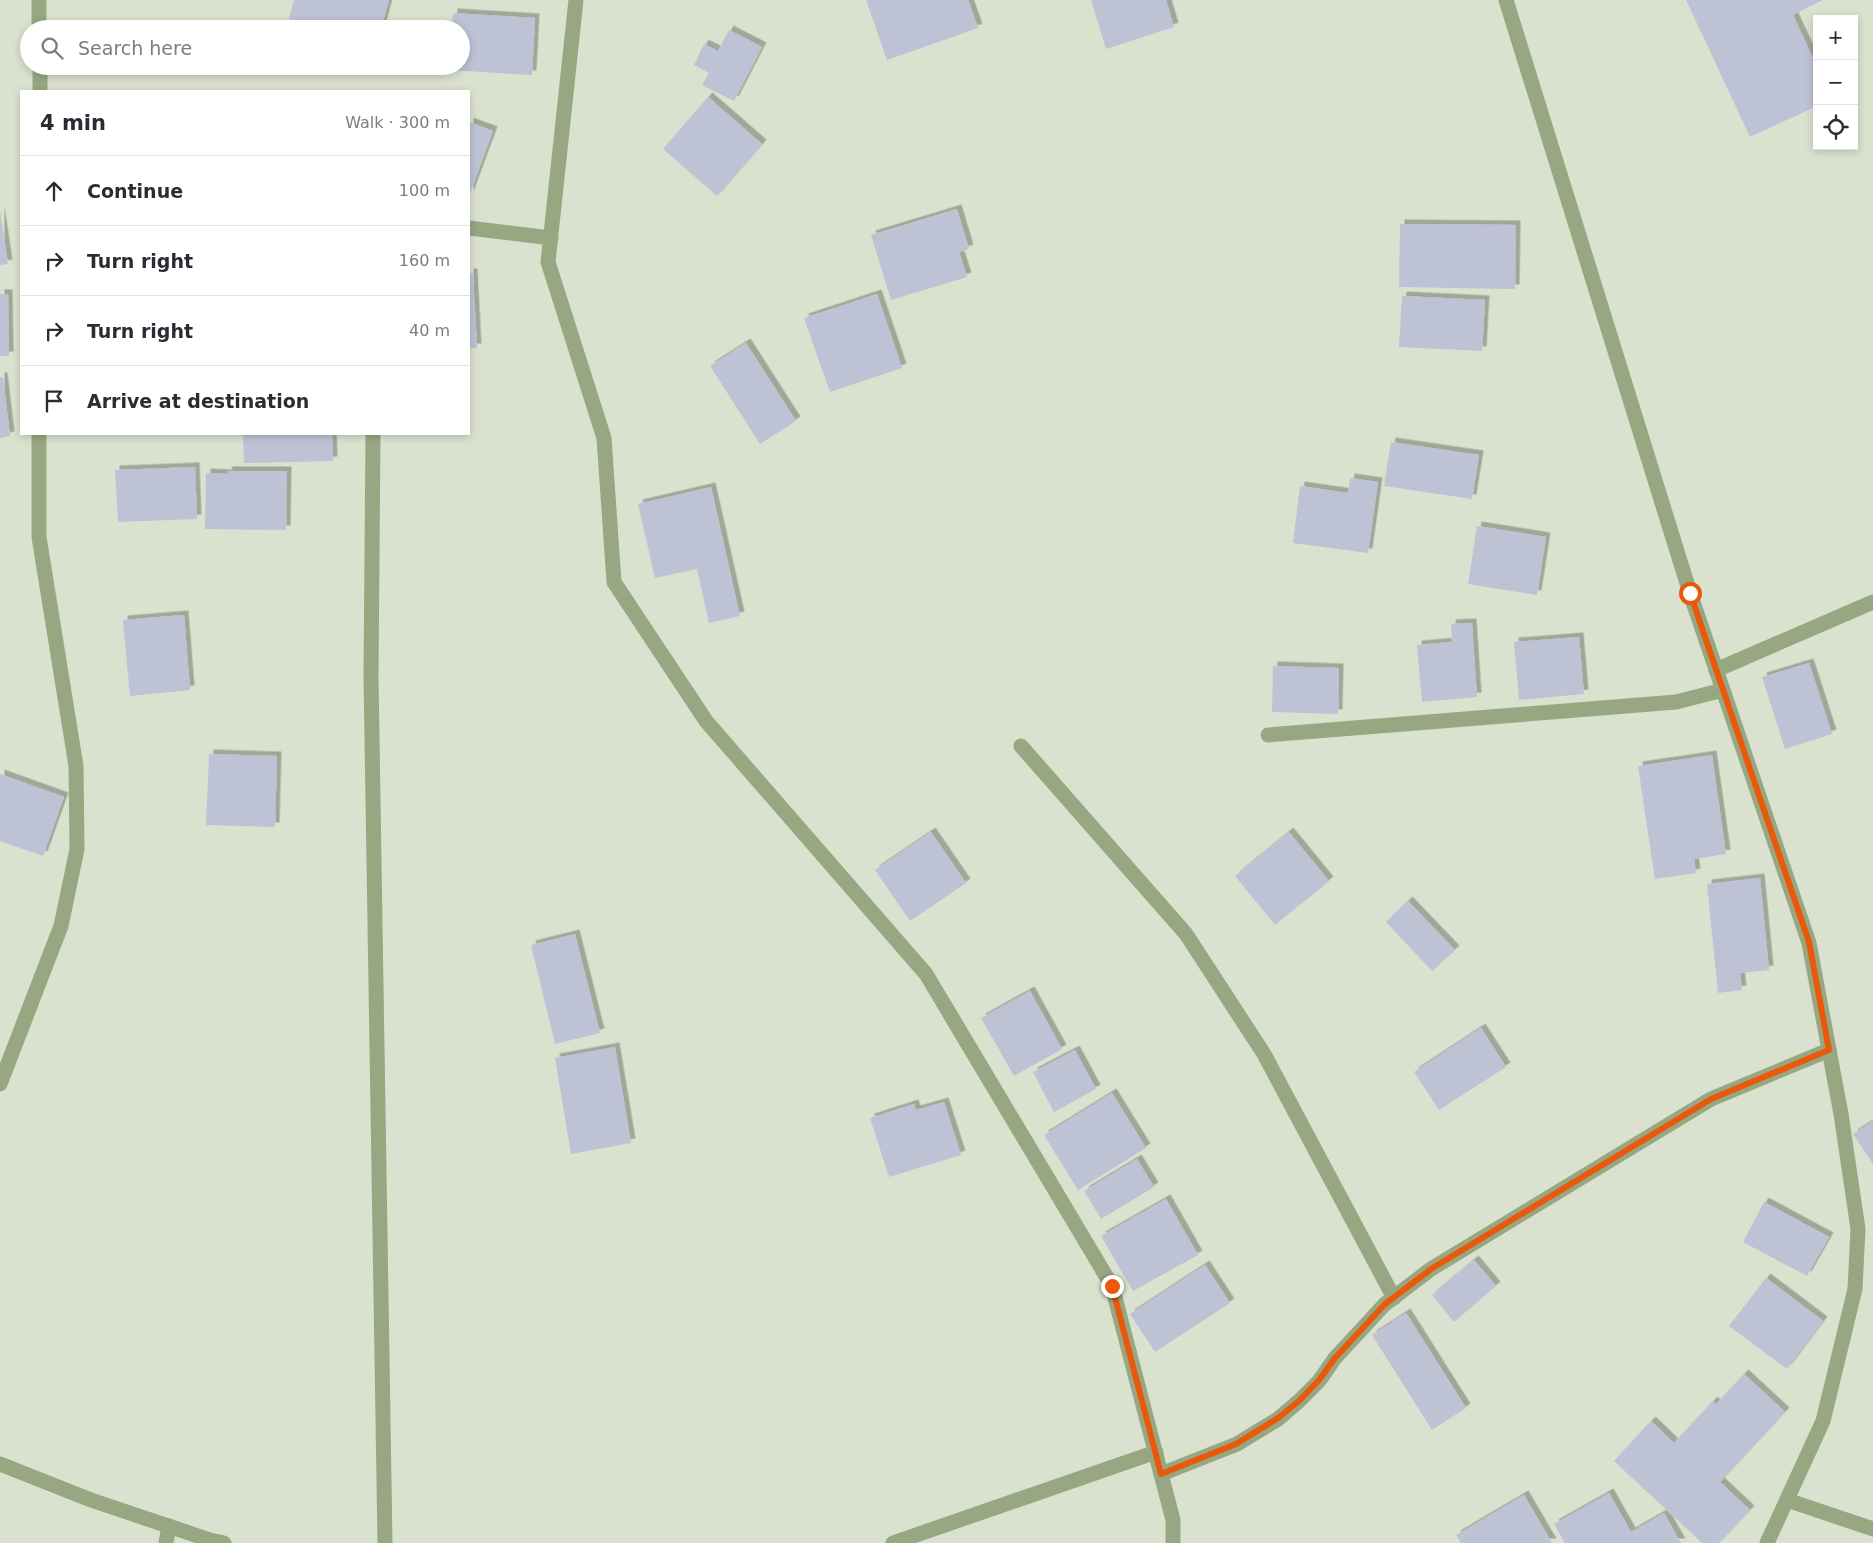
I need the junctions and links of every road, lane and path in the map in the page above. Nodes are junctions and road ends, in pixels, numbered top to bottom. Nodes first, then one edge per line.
1 (39, 0) edge
2 (576, 0) edge
3 (1506, 0) edge
4 (39, 20) edge
5 (40, 75) edge
6 (40, 90) edge
7 (470, 228) edge
8 (550, 238) junction
9 (39, 435) edge
10 (373, 435) edge
11 (1873, 602) edge
12 (1716, 670) junction
13 (1723, 690) junction
14 (1268, 735) dead end
15 (1021, 746) dead end
16 (1829, 1050) junction
17 (0, 1084) edge
18 (1394, 1298) junction
19 (1156, 1452) junction
20 (0, 1464) edge
21 (1161, 1474) junction
22 (1787, 1500) junction
23 (168, 1526) junction
24 (1873, 1529) edge
25 (166, 1543) edge
26 (224, 1543) edge
27 (385, 1543) edge
28 (893, 1543) edge
29 (1173, 1543) edge
30 (1767, 1543) edge

1 - 4 street
2 - 8 street
3 - 12 street
5 - 6 street
7 - 8 street
8 - 19 street
9 - 17 street
10 - 27 street
11 - 12 street
12 - 13 street
13 - 14 street
13 - 16 street
15 - 18 street
16 - 18 street
16 - 22 street
18 - 21 street
19 - 21 street
19 - 28 street
20 - 23 street
21 - 29 street
22 - 24 street
22 - 30 street
23 - 25 street
23 - 26 street

